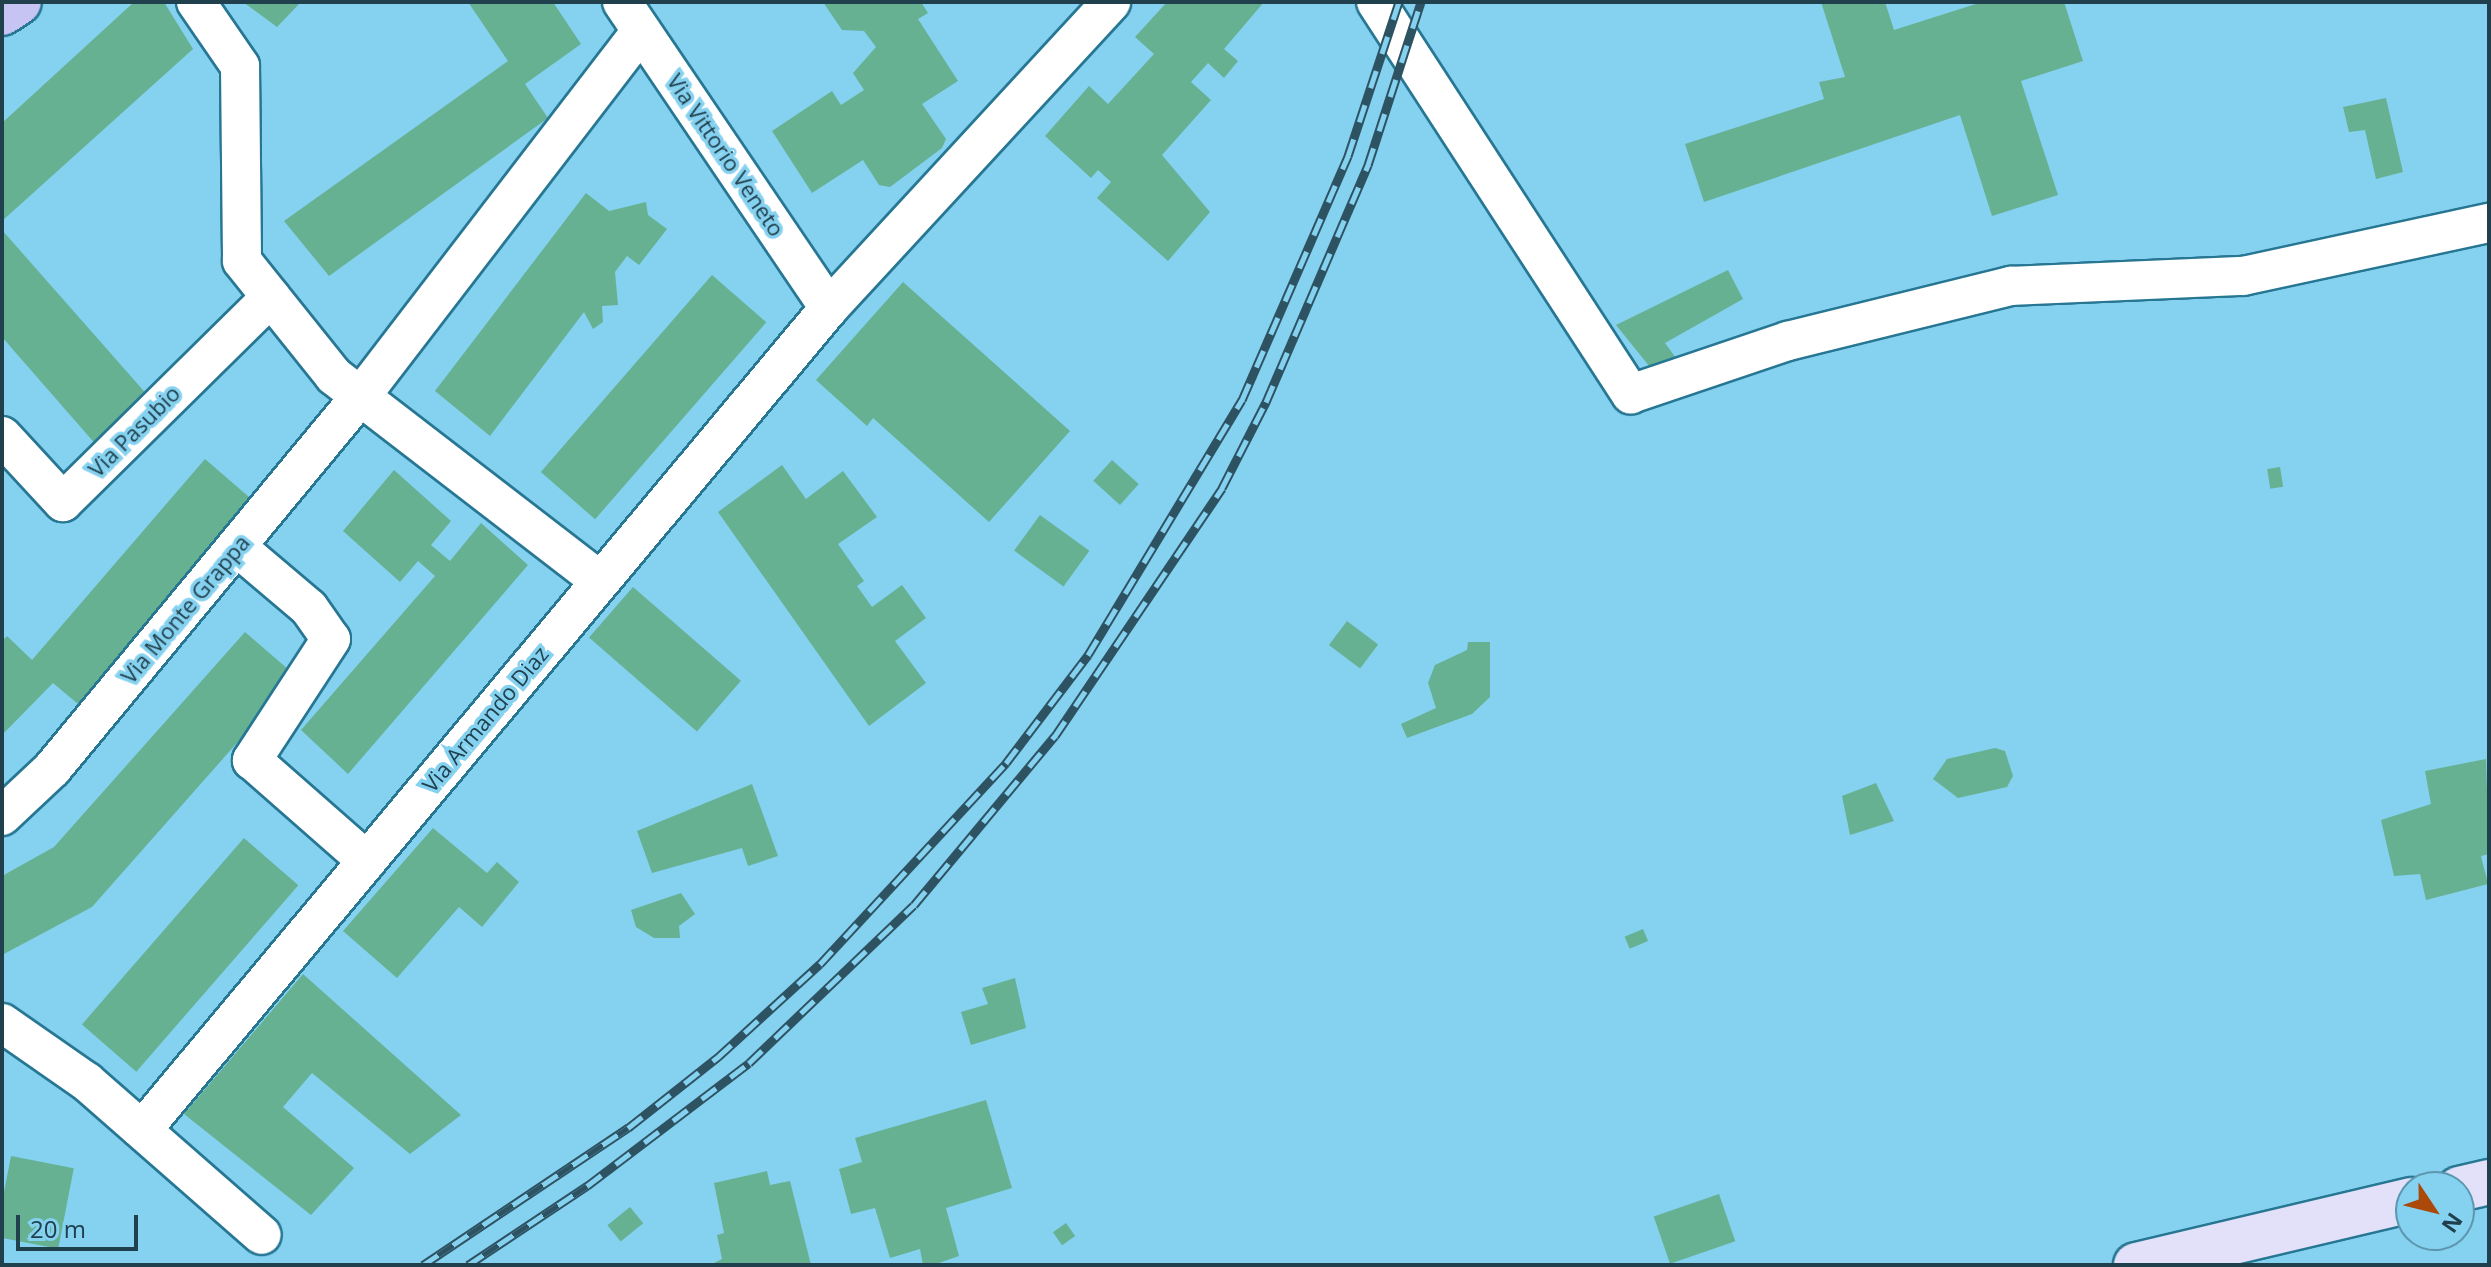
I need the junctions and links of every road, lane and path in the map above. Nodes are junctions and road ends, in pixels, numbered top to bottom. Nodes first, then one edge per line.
1 (19, 2) edge
2 (196, 2) edge
3 (1111, 2) edge
4 (1376, 2) edge
5 (2, 13) edge
6 (632, 16) edge
7 (2489, 223) edge
8 (271, 297) junction
9 (829, 308) junction
10 (361, 396) junction
11 (2, 436) edge
12 (237, 547) junction
13 (599, 580) junction
14 (2, 816) edge
15 (367, 861) junction
16 (2, 1023) edge
17 (142, 1130) junction
18 (2395, 1204) edge
19 (262, 1235) dead end
20 (2136, 1265) edge

1 - 5 main road
2 - 8 street
3 - 9 street, Via Armando Diaz
4 - 7 street
6 - 9 street, Via Vittorio Veneto
6 - 10 street, Via Monte Grappa
8 - 10 street
8 - 11 street, Via Pasubio
9 - 13 street, Via Armando Diaz
10 - 12 street, Via Monte Grappa
10 - 13 street
12 - 14 street, Via Monte Grappa
12 - 15 street
13 - 15 street, Via Armando Diaz
15 - 17 street, Via Armando Diaz
16 - 17 street
17 - 19 street
18 - 20 main road

